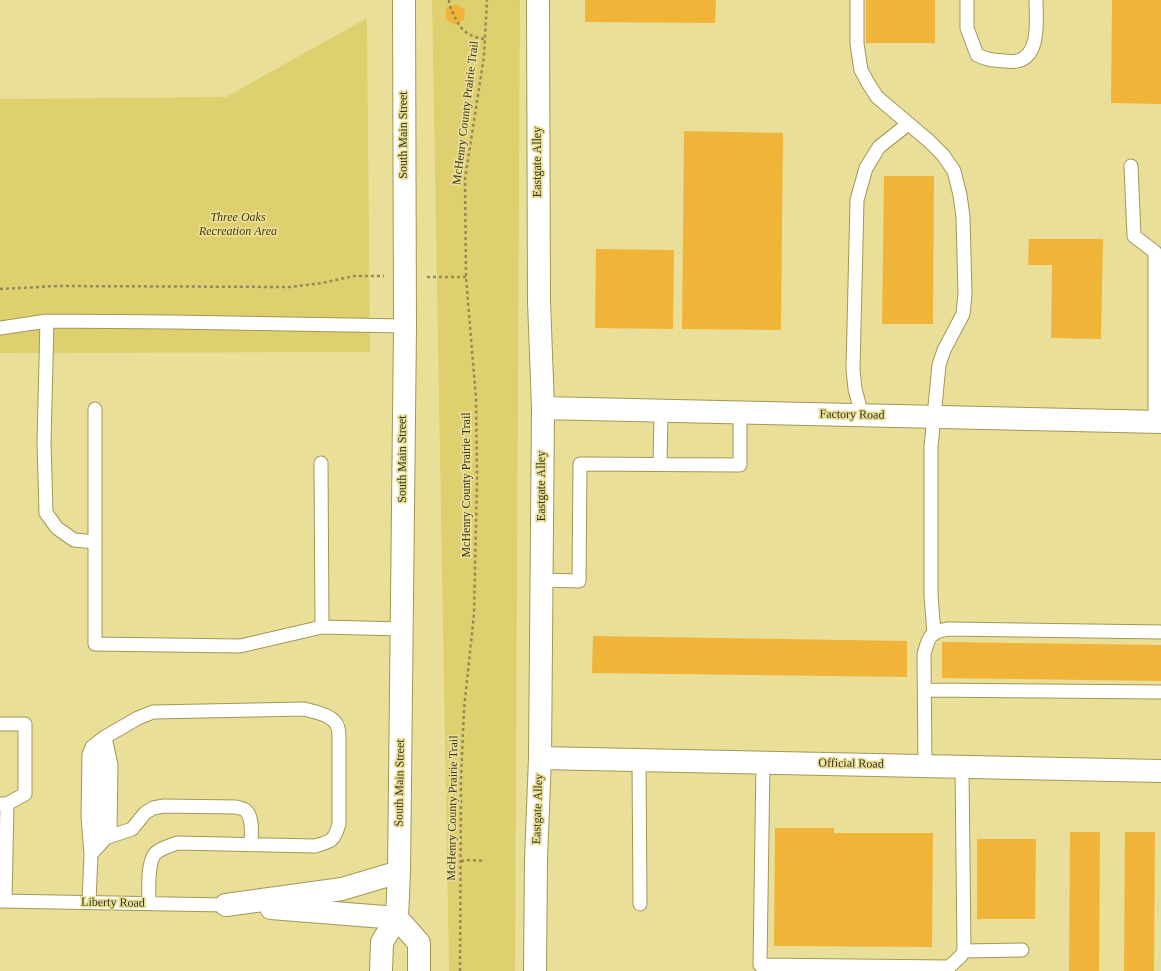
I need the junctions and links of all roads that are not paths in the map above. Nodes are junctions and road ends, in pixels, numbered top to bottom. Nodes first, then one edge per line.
1 (404, 0) edge
2 (538, 0) edge
3 (857, 0) edge
4 (967, 0) edge
5 (1036, 0) edge
6 (908, 124) junction
7 (1131, 166) dead end
8 (46, 321) junction
9 (405, 326) junction
10 (0, 328) edge
11 (543, 408) junction
12 (95, 409) dead end
13 (661, 411) junction
14 (740, 413) junction
15 (862, 416) junction
16 (935, 417) junction
17 (1158, 422) edge
18 (321, 463) dead end
19 (660, 464) junction
20 (96, 542) junction
21 (542, 580) junction
22 (322, 626) junction
23 (402, 629) junction
24 (1161, 632) edge
25 (934, 634) junction
26 (925, 690) junction
27 (1161, 692) edge
28 (0, 724) edge
29 (105, 737) junction
30 (540, 758) junction
31 (639, 760) junction
32 (763, 762) junction
33 (924, 766) junction
34 (962, 766) junction
35 (1161, 771) edge
36 (4, 804) edge
37 (108, 837) junction
38 (251, 845) junction
39 (91, 854) junction
40 (399, 872) junction
41 (3, 901) edge
42 (89, 902) junction
43 (149, 903) junction
44 (226, 904) junction
45 (640, 904) dead end
46 (397, 918) junction
47 (1022, 950) dead end
48 (964, 951) junction
49 (381, 971) edge
50 (419, 971) edge
51 (535, 971) edge

1 - 9 street, South Main Street
2 - 11 street, Eastgate Alley
3 - 6 lane
4 - 5 lane
6 - 15 lane
6 - 16 lane
7 - 17 lane
8 - 9 lane
8 - 10 lane
8 - 20 lane
9 - 23 street, South Main Street
11 - 13 street, Factory Road
11 - 21 street, Eastgate Alley
12 - 20 lane
13 - 14 street, Factory Road
13 - 19 lane
14 - 15 street, Factory Road
14 - 19 lane
15 - 16 street, Factory Road
16 - 17 street, Factory Road
16 - 25 lane
18 - 22 lane
19 - 21 lane
20 - 22 lane
21 - 30 street, Eastgate Alley
22 - 23 lane
23 - 40 street, South Main Street
24 - 25 lane
25 - 26 lane
26 - 27 lane
26 - 33 lane
28 - 36 lane
29 - 37 lane
29 - 38 lane
29 - 39 lane
30 - 31 street, Official Road
30 - 51 street, Eastgate Alley
31 - 32 street, Official Road
31 - 45 lane
32 - 33 street, Official Road
32 - 48 lane
33 - 34 street, Official Road
34 - 35 street, Official Road
34 - 48 lane
36 - 41 lane
37 - 38 lane
37 - 39 lane
38 - 43 lane
39 - 42 lane
40 - 44 street
40 - 46 street, South Main Street
41 - 42 lane, Liberty Road
42 - 43 lane, Liberty Road
43 - 44 lane, Liberty Road
44 - 46 street
46 - 49 street, South Main Street
46 - 50 street
47 - 48 lane

